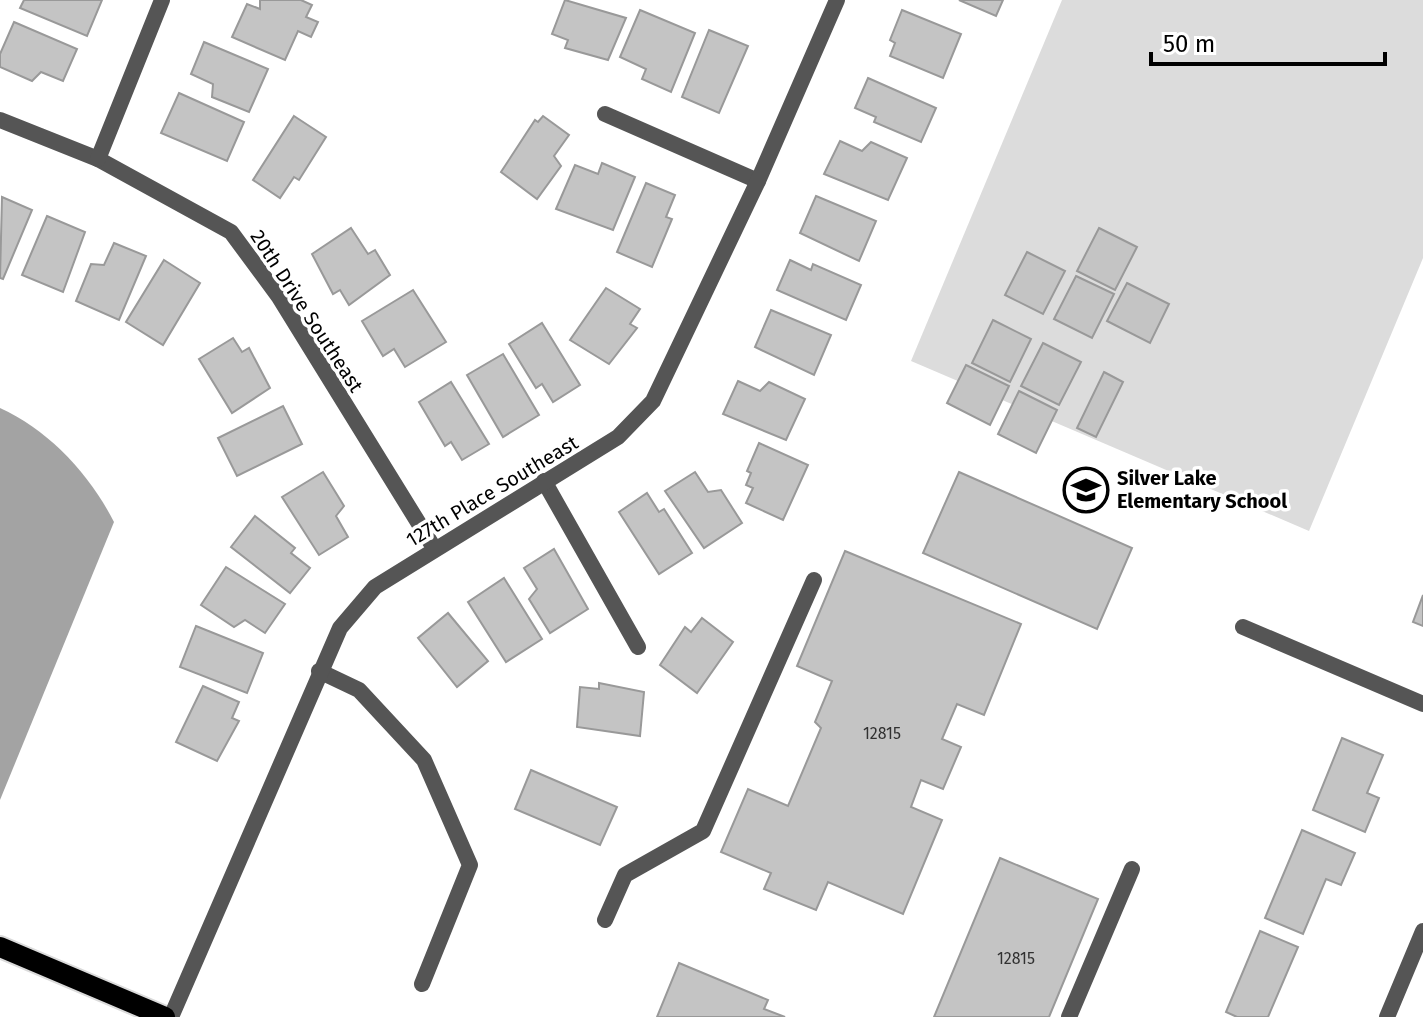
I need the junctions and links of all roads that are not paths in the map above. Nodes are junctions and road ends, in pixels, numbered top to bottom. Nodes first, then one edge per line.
1 (162, 0) edge
2 (837, 0) edge
3 (605, 114) dead end
4 (0, 120) edge
5 (98, 159) junction
6 (758, 181) junction
7 (544, 481) junction
8 (434, 548) junction
9 (814, 580) dead end
10 (1243, 627) dead end
11 (638, 647) dead end
12 (319, 671) junction
13 (1423, 704) edge
14 (1132, 869) dead end
15 (605, 920) dead end
16 (1423, 931) edge
17 (0, 947) edge
18 (422, 984) dead end
19 (165, 1017) edge
20 (171, 1017) edge
21 (1069, 1017) edge
22 (1387, 1017) edge

1 - 5 street
2 - 6 street, 127th Place Southeast
3 - 6 street
4 - 5 street, 20th Drive Southeast
5 - 8 street, 20th Drive Southeast
6 - 7 street, 127th Place Southeast
7 - 8 street, 127th Place Southeast
7 - 11 street
8 - 12 street, 127th Place Southeast
9 - 15 street
10 - 13 street
12 - 18 street
12 - 20 street, 127th Place Southeast
14 - 21 street
16 - 22 street
17 - 19 main road

